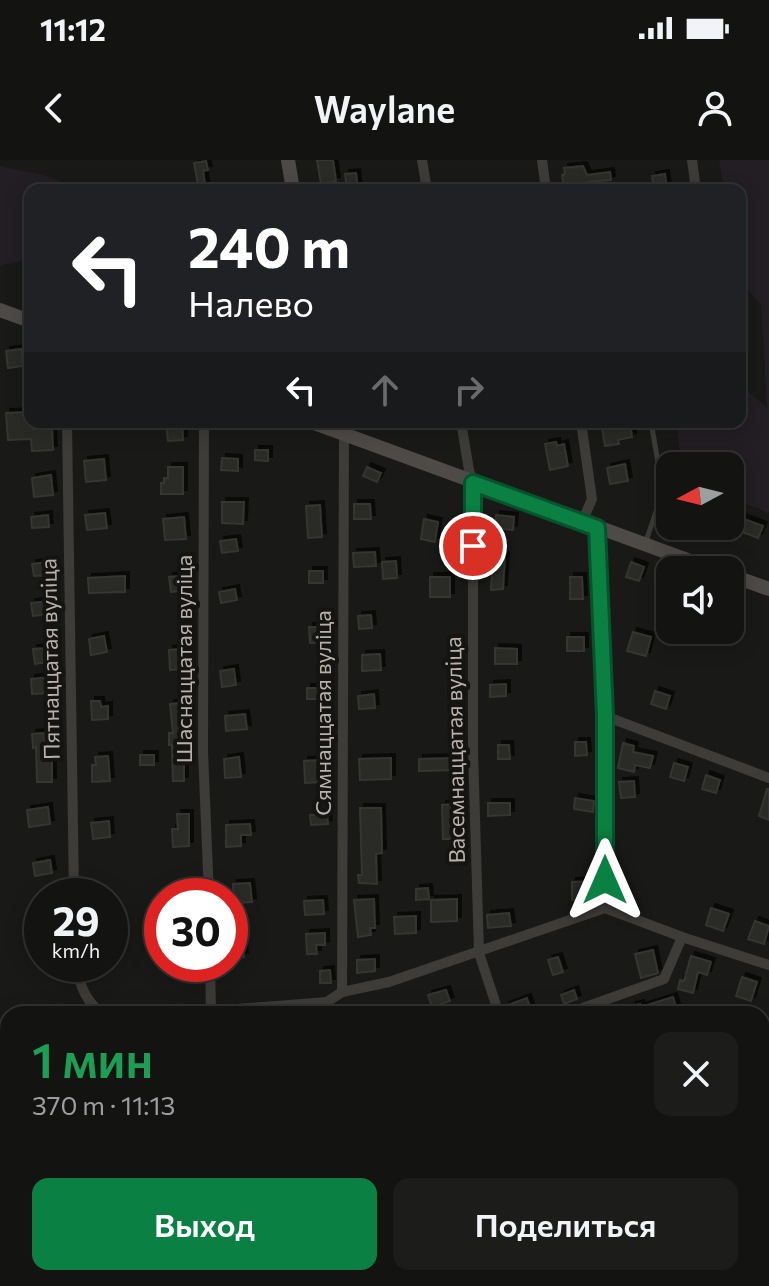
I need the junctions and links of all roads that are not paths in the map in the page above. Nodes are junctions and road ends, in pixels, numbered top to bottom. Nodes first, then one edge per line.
1 (288, 160) edge
2 (422, 160) edge
3 (542, 160) edge
4 (692, 160) edge
5 (292, 184) edge
6 (426, 184) edge
7 (545, 184) edge
8 (695, 184) edge
9 (0, 310) edge
10 (24, 319) edge
11 (67, 428) edge
12 (204, 428) edge
13 (333, 428) edge
14 (462, 428) edge
15 (582, 428) edge
16 (652, 428) edge
17 (344, 434) junction
18 (473, 483) junction
19 (582, 522) junction
20 (597, 528) junction
21 (645, 545) junction
22 (676, 556) edge
23 (744, 580) edge
24 (769, 589) edge
25 (605, 716) junction
26 (769, 778) edge
27 (74, 878) edge
28 (208, 878) edge
29 (605, 908) junction
30 (682, 937) junction
31 (479, 953) junction
32 (769, 965) edge
33 (80, 982) edge
34 (210, 982) edge
35 (342, 992) junction
36 (93, 1006) edge
37 (211, 1006) edge
38 (285, 1006) edge
39 (496, 1006) edge
40 (588, 1006) edge

1 - 5 main road
2 - 6 street
3 - 7 street
4 - 8 street
9 - 10 main road
11 - 27 street, Пятнаццатая вуліца
12 - 28 street, Шаснаццатая вуліца
13 - 17 main road
14 - 18 street, Васемнаццатая вуліца
15 - 19 street
16 - 21 lane
17 - 18 main road
17 - 35 street, Сямнаццатая вуліца
18 - 19 main road
18 - 31 street, Васемнаццатая вуліца
19 - 20 main road
20 - 21 main road
20 - 25 street
21 - 22 main road
23 - 24 main road
25 - 26 street
25 - 29 street
29 - 30 street
29 - 31 street
30 - 32 street
30 - 40 street
31 - 35 street
31 - 39 street, Васемнаццатая вуліца
33 - 36 street
34 - 37 street
35 - 38 street

